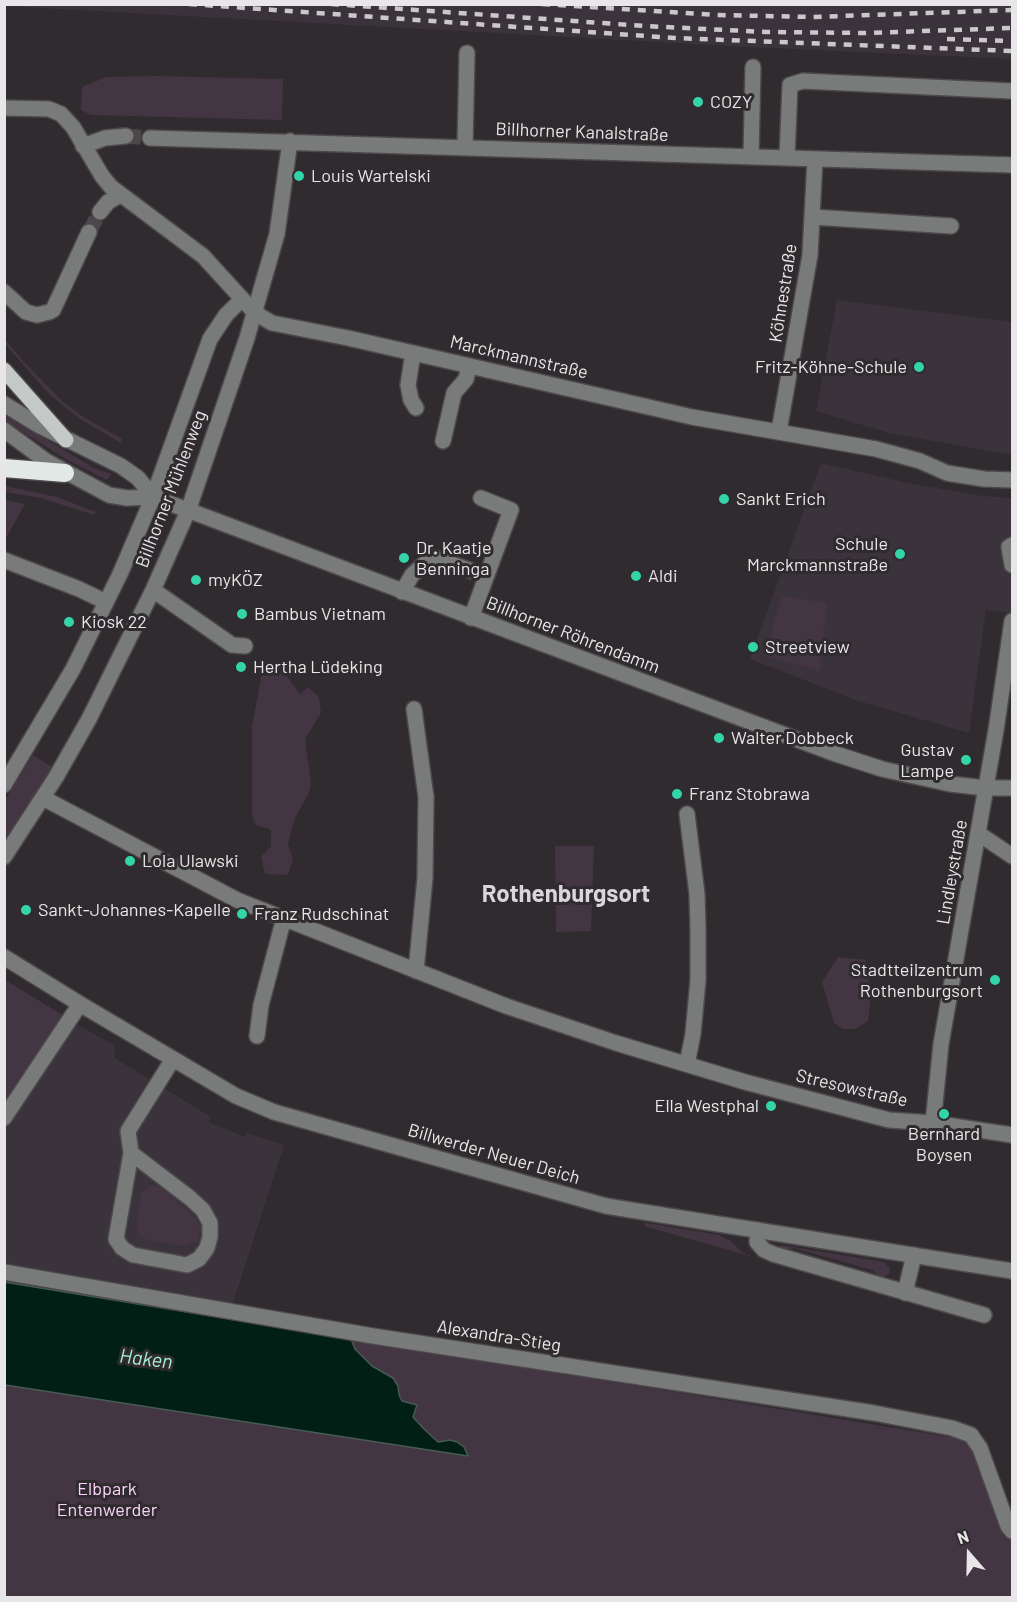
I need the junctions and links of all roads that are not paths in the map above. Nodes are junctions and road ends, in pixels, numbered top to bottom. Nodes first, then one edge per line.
1 (467, 53) dead end
2 (753, 68) dead end
3 (1012, 91) edge
4 (4, 108) edge
5 (126, 136) tunnel mouth
6 (150, 138) tunnel mouth
7 (290, 141) junction
8 (83, 146) junction
9 (465, 147) junction
10 (751, 157) junction
11 (787, 158) junction
12 (815, 159) junction
13 (1012, 165) edge
14 (120, 195) junction
15 (99, 212) tunnel mouth
16 (813, 217) junction
17 (951, 226) dead end
18 (89, 232) tunnel mouth
19 (4, 292) edge
20 (242, 300) junction
21 (255, 313) junction
22 (413, 353) junction
23 (469, 366) junction
24 (4, 370) edge
25 (4, 404) edge
26 (416, 408) dead end
27 (4, 430) edge
28 (779, 431) junction
29 (66, 440) junction
30 (443, 441) dead end
31 (4, 468) edge
32 (65, 473) junction
33 (1012, 480) edge
34 (153, 497) junction
35 (481, 498) dead end
36 (188, 511) junction
37 (1012, 545) edge
38 (4, 560) edge
39 (1012, 565) edge
40 (486, 576) junction
41 (153, 590) junction
42 (402, 592) junction
43 (106, 602) junction
44 (471, 618) junction
45 (1012, 625) edge
46 (245, 646) dead end
47 (414, 709) dead end
48 (6, 777) edge
49 (986, 788) junction
50 (1012, 788) edge
51 (43, 798) junction
52 (687, 814) dead end
53 (979, 834) junction
54 (1012, 856) edge
55 (4, 857) edge
56 (284, 918) junction
57 (4, 957) edge
58 (416, 971) junction
59 (80, 1004) junction
60 (257, 1036) dead end
61 (173, 1059) junction
62 (687, 1064) junction
63 (4, 1118) edge
64 (933, 1123) junction
65 (1012, 1135) edge
66 (131, 1153) junction
67 (758, 1230) junction
68 (914, 1255) junction
69 (1012, 1271) edge
70 (4, 1272) edge
71 (905, 1293) junction
72 (984, 1314) dead end
73 (1012, 1531) edge

1 - 9 street
2 - 10 street
3 - 11 street
4 - 8 street
5 - 8 street
6 - 7 street, Billhorner Kanalstraße
7 - 9 street, Billhorner Kanalstraße
7 - 21 street, Billhorner Mühlenweg
8 - 14 street, Marckmannstraße
9 - 10 street, Billhorner Kanalstraße
10 - 11 street, Billhorner Kanalstraße
11 - 12 street, Billhorner Kanalstraße
12 - 13 street, Billhorner Kanalstraße
12 - 16 street, Köhnestraße
14 - 15 street
14 - 20 street, Marckmannstraße
16 - 17 street
16 - 28 street, Köhnestraße
18 - 19 street
20 - 21 street, Marckmannstraße
20 - 34 street, Billhorner Mühlenweg
21 - 22 street, Marckmannstraße
21 - 36 street, Billhorner Mühlenweg
22 - 23 street, Marckmannstraße
22 - 26 street
23 - 28 street, Marckmannstraße
23 - 30 street
24 - 29 main road
25 - 29 street, Billhorner Röhrendamm
27 - 32 street, Billhorner Röhrendamm
28 - 33 street, Marckmannstraße
29 - 34 street, Billhorner Röhrendamm
31 - 32 highway
32 - 34 street, Billhorner Röhrendamm
34 - 36 street, Billhorner Röhrendamm
34 - 43 street, Billhorner Mühlenweg
35 - 40 street
36 - 41 street, Billhorner Mühlenweg
36 - 42 street, Billhorner Röhrendamm
37 - 39 street
38 - 43 street
40 - 42 street
40 - 44 street
41 - 46 street
41 - 51 street, Billhorner Mühlenweg
42 - 44 street, Billhorner Röhrendamm
43 - 48 street, Billhorner Mühlenweg
44 - 49 street, Billhorner Röhrendamm
45 - 49 street, Lindleystraße
47 - 58 street
49 - 50 street, Billhorner Röhrendamm
49 - 53 street, Lindleystraße
51 - 55 street, Billhorner Mühlenweg
51 - 56 street, Stresowstraße
52 - 62 street
53 - 54 street
53 - 64 street, Lindleystraße
56 - 58 street, Stresowstraße
56 - 60 street
57 - 59 street, Billwerder Neuer Deich
58 - 62 street, Stresowstraße
59 - 61 street, Billwerder Neuer Deich
59 - 63 street
61 - 66 street
61 - 67 street, Billwerder Neuer Deich
62 - 64 street, Stresowstraße
64 - 65 street, Stresowstraße
66 - 66 street
67 - 68 street, Billwerder Neuer Deich
67 - 71 street
68 - 69 street, Billwerder Neuer Deich
68 - 71 street
70 - 73 street, Alexandra-Stieg
71 - 72 street

